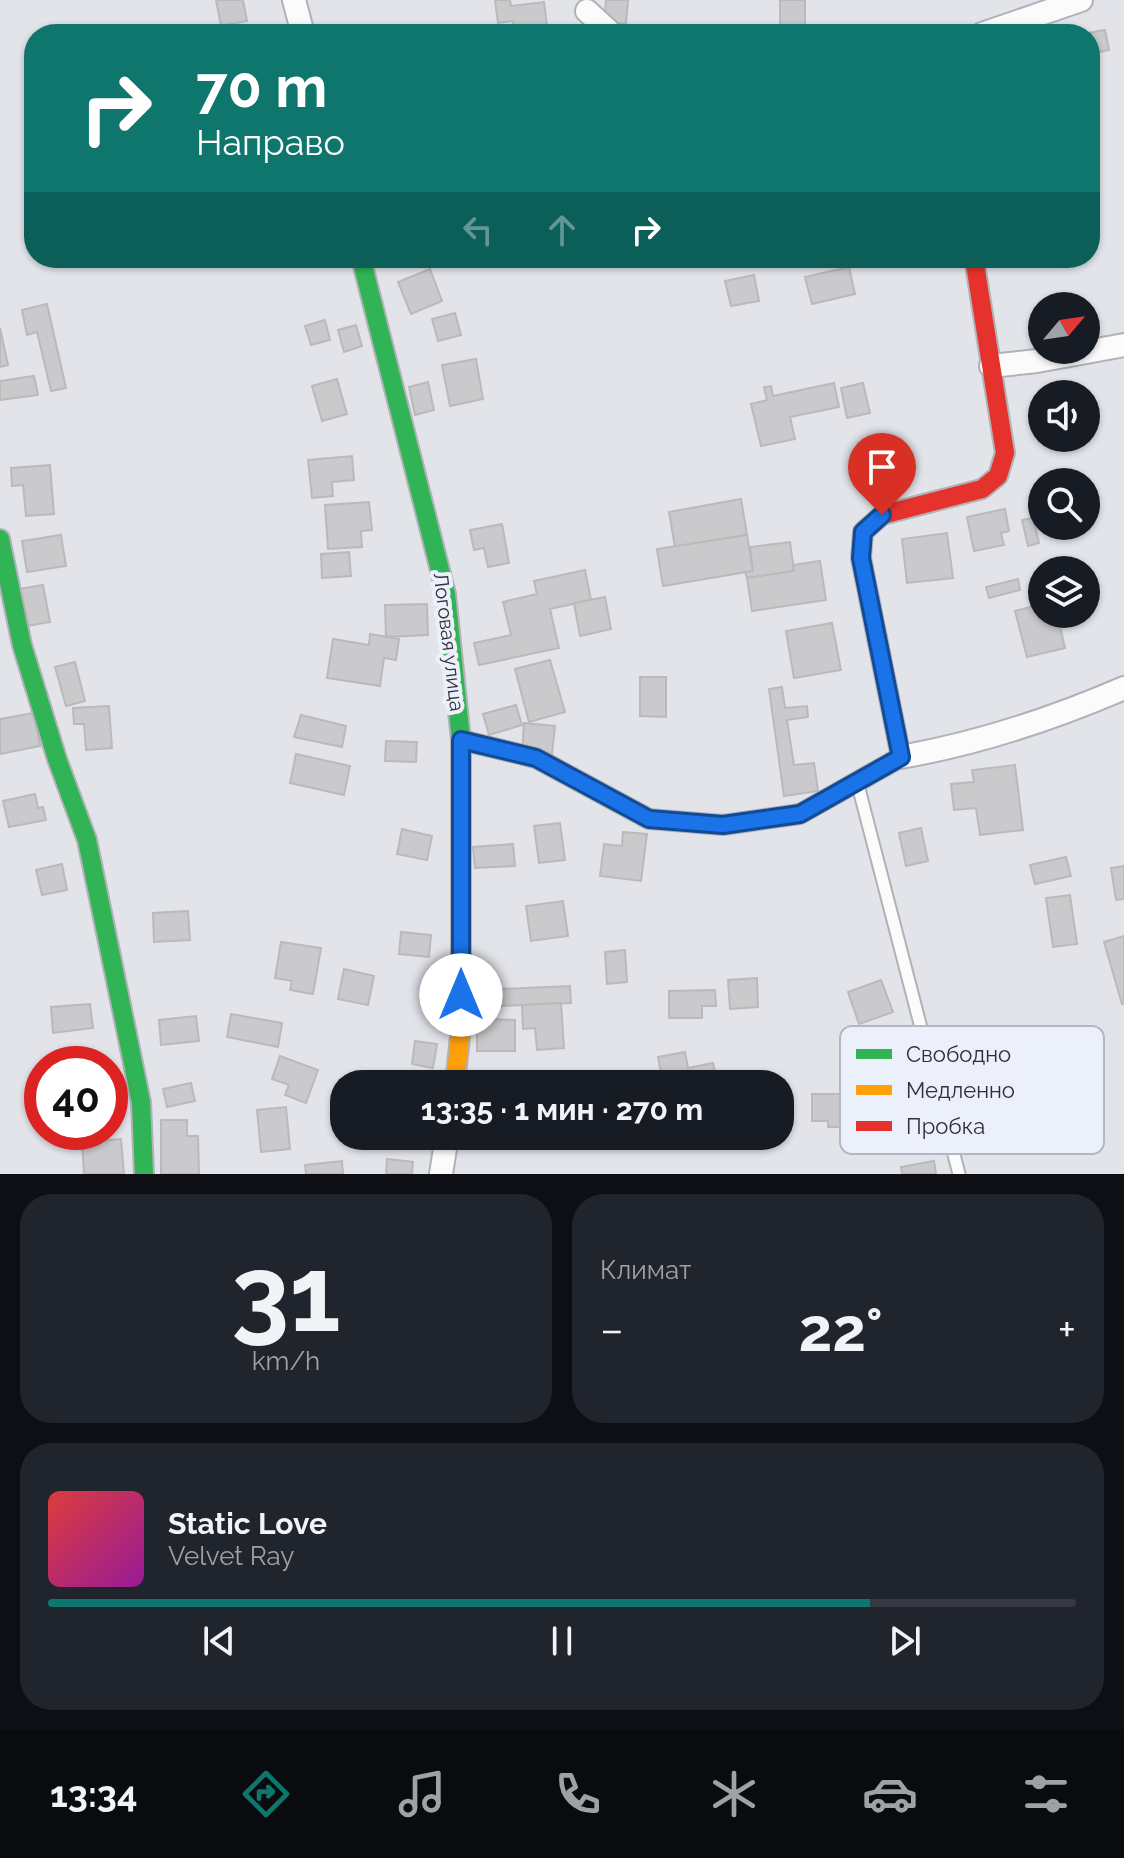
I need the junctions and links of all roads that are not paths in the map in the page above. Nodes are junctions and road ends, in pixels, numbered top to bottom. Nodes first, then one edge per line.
1 (294, 0) edge
2 (1081, 0) edge
3 (587, 11) dead end
4 (300, 24) edge
5 (601, 24) edge
6 (1011, 24) edge
7 (364, 268) edge
8 (976, 268) edge
9 (1124, 345) edge
10 (991, 366) junction
11 (0, 539) edge
12 (1124, 688) edge
13 (461, 740) junction
14 (901, 757) junction
15 (858, 784) junction
16 (921, 1026) edge
17 (456, 1070) edge
18 (445, 1150) edge
19 (954, 1154) edge
20 (144, 1174) edge
21 (441, 1174) edge
22 (959, 1174) edge

1 - 4 street
2 - 6 street
3 - 5 street
7 - 13 street, Логовая улица
8 - 10 street
9 - 10 street
10 - 14 street
11 - 20 street
12 - 14 street
13 - 15 street
13 - 17 street, Логовая улица
14 - 15 street
15 - 16 lane
18 - 21 street
19 - 22 lane

